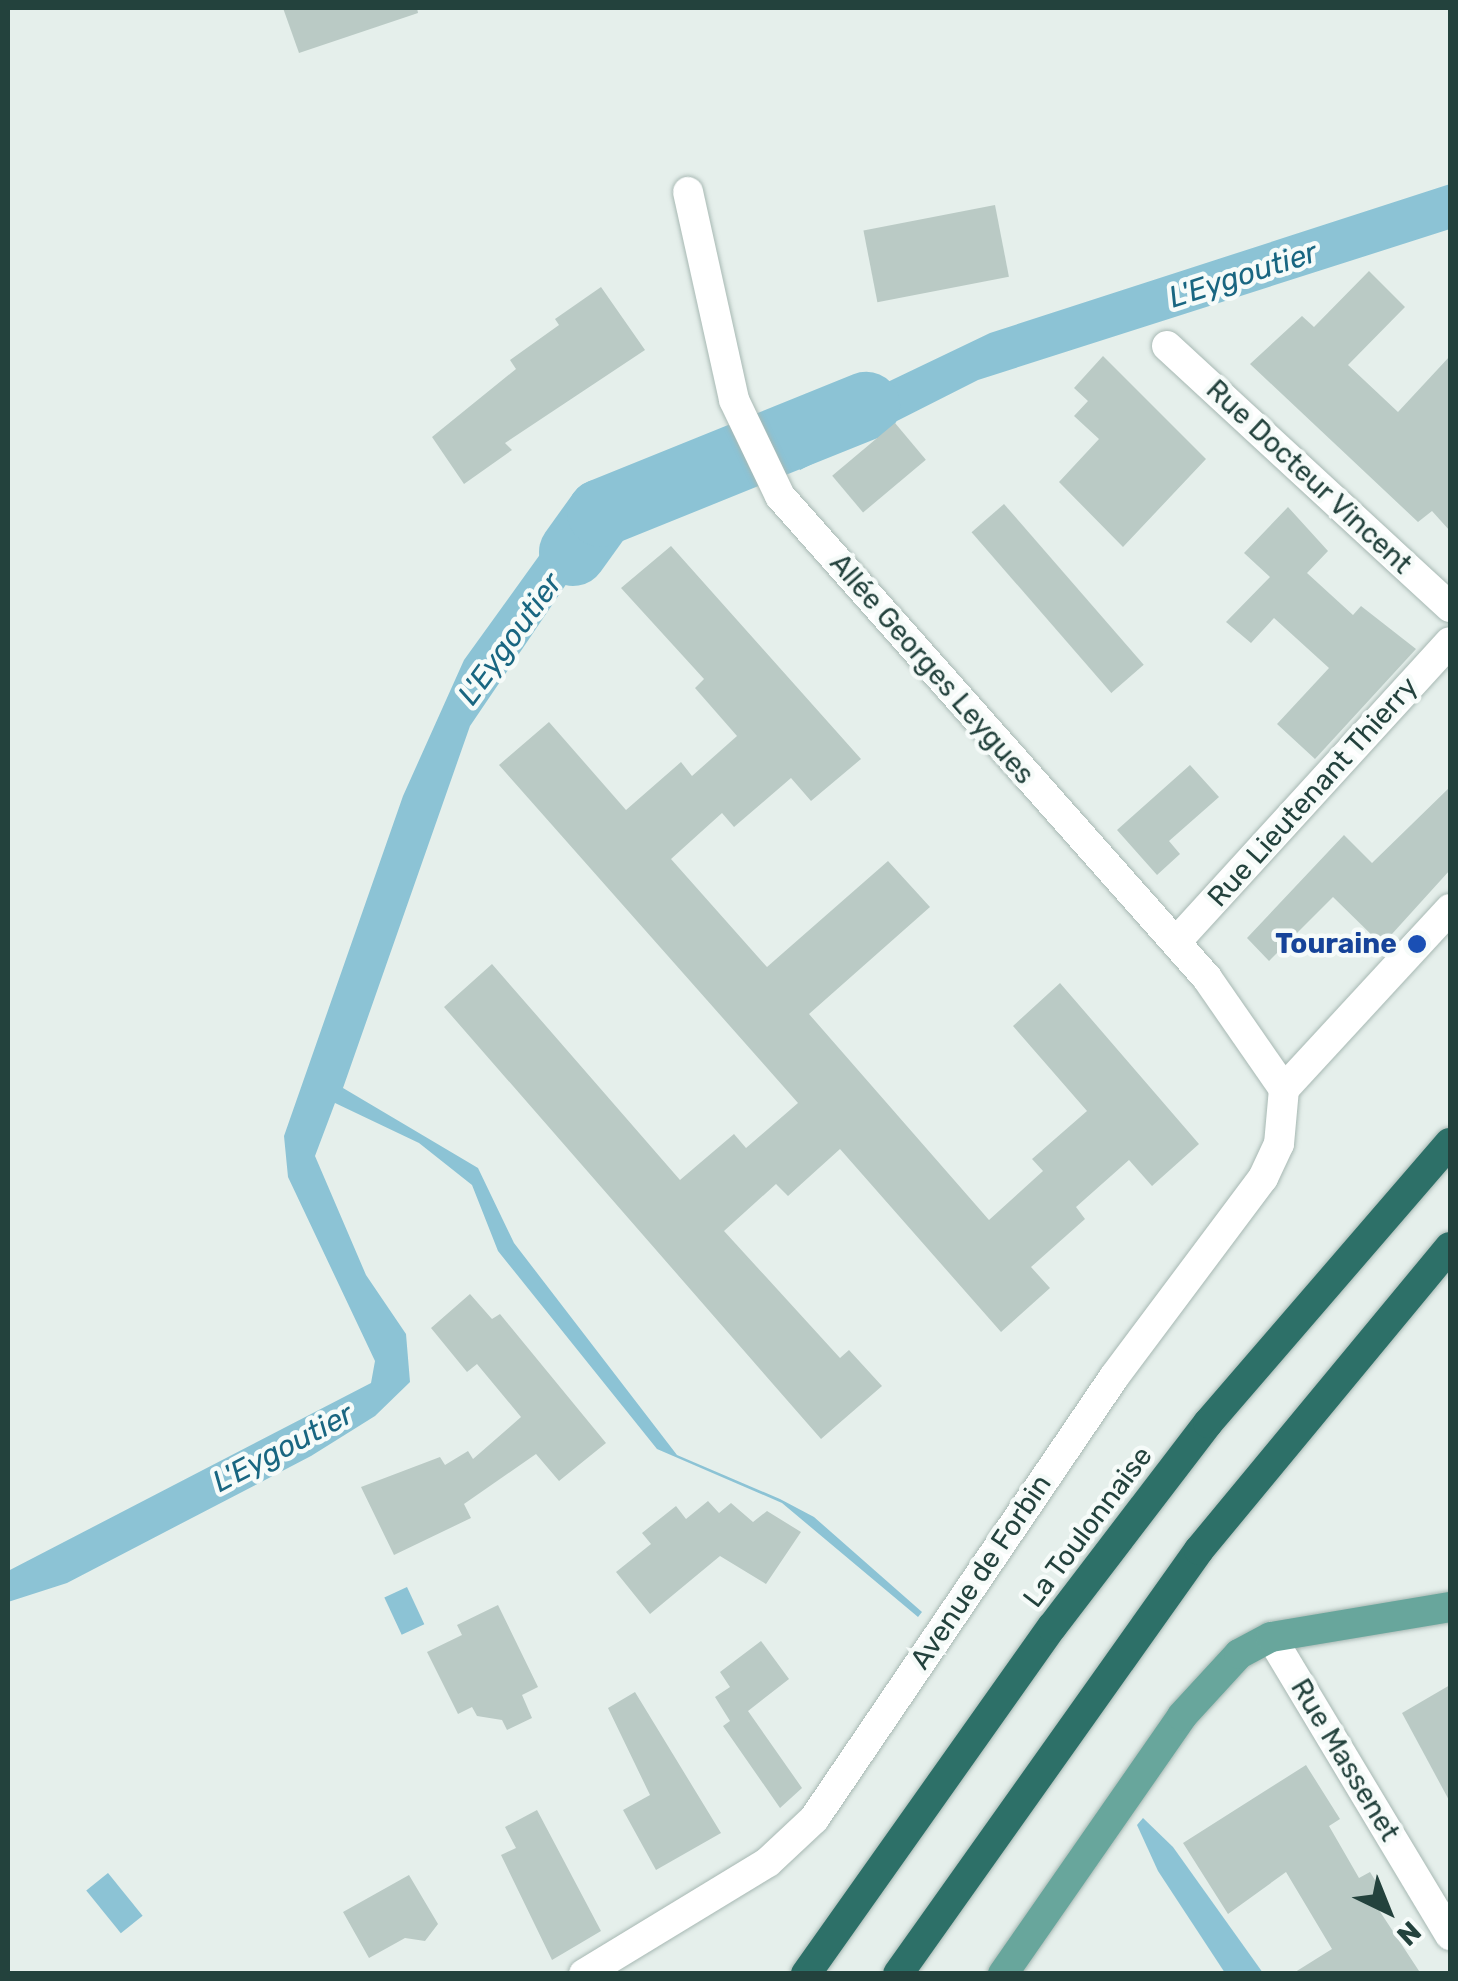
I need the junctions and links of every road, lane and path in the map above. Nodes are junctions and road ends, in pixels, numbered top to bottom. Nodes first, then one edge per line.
1 (688, 192) dead end
2 (1168, 346) dead end
3 (1450, 607) edge
4 (1450, 642) edge
5 (1450, 910) edge
6 (1176, 942) junction
7 (1284, 1089) junction
8 (1450, 1144) edge
9 (1450, 1246) edge
10 (1450, 1606) edge
11 (1271, 1637) junction
12 (1450, 1934) edge
13 (584, 1974) edge
14 (806, 1974) edge
15 (898, 1974) edge
16 (1002, 1974) edge

1 - 6 street, Allée Georges Leygues
2 - 3 street, Rue Docteur Vincent
4 - 6 street, Rue Lieutenant Thierry
5 - 7 street
6 - 7 street, Allée Georges Leygues
7 - 13 street, Avenue de Forbin
8 - 14 highway, La Toulonnaise
9 - 15 highway
10 - 11 main road
11 - 12 street, Rue Massenet
11 - 16 main road

